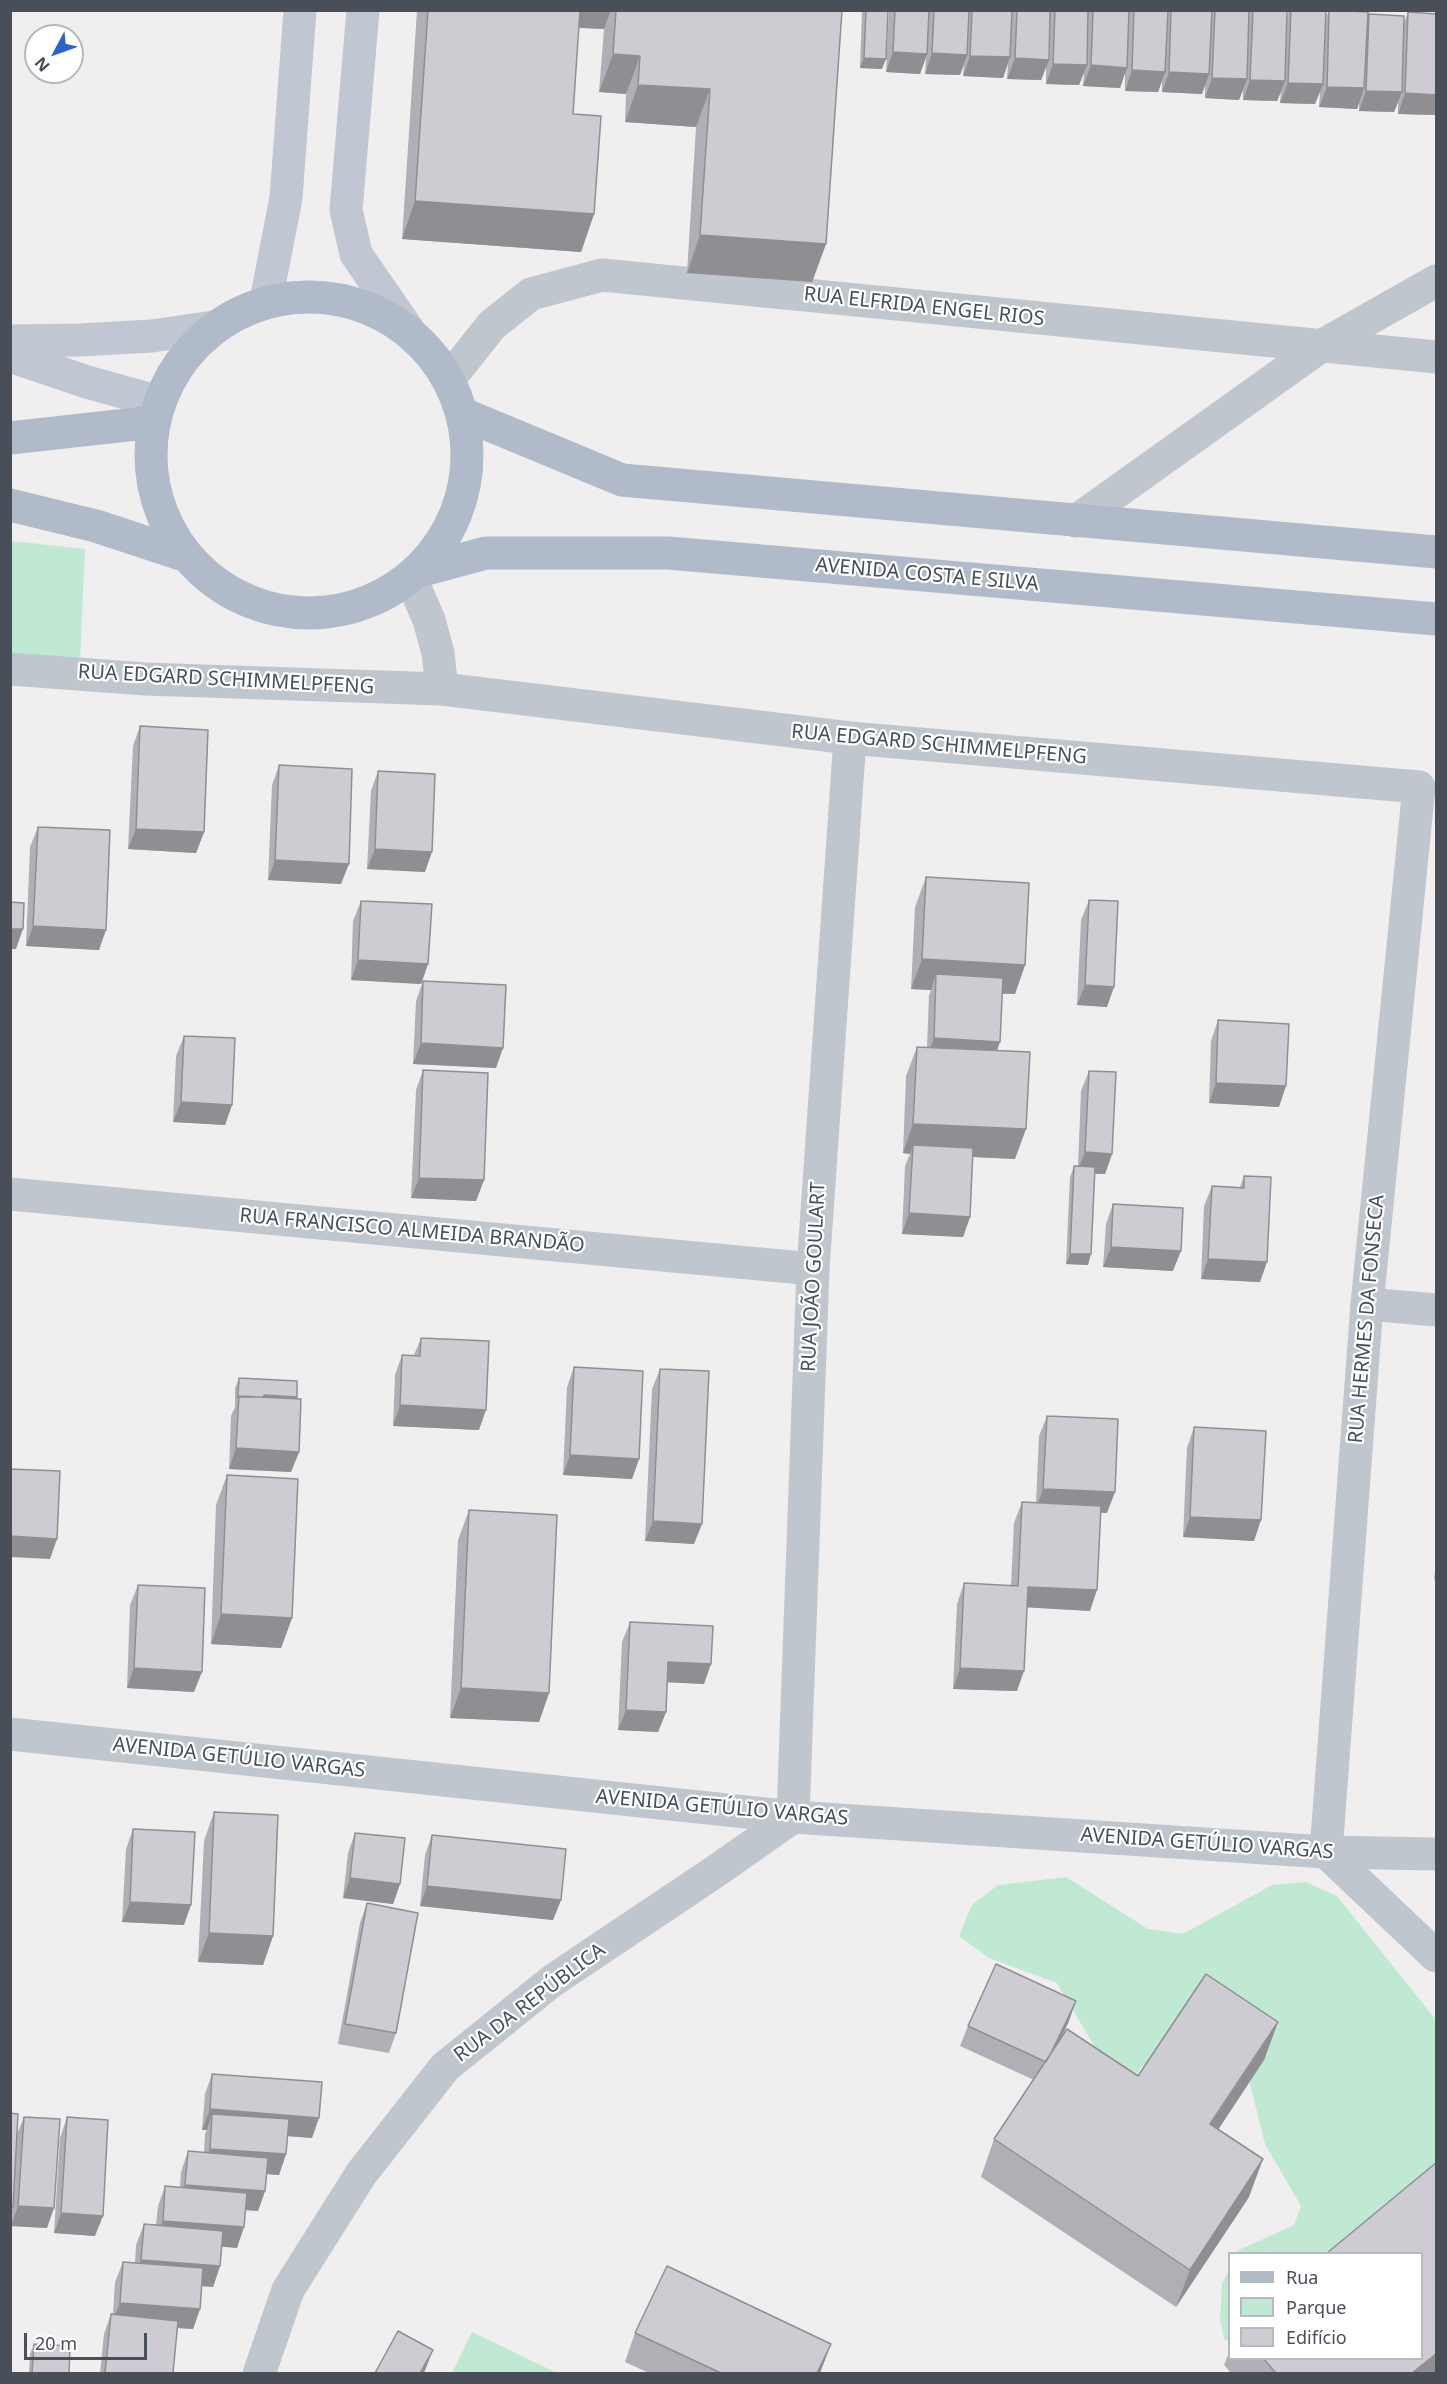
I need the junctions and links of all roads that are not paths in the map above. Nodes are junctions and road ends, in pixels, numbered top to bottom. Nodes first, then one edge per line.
1 (300, 10) edge
2 (363, 10) edge
3 (1437, 280) edge
4 (266, 301) junction
5 (213, 327) junction
6 (409, 331) junction
7 (10, 341) edge
8 (1321, 346) junction
9 (10, 356) edge
10 (1437, 357) edge
11 (449, 379) junction
12 (156, 412) junction
13 (463, 414) junction
14 (10, 438) edge
15 (10, 505) edge
16 (1076, 520) junction
17 (1437, 552) edge
18 (187, 556) junction
19 (415, 575) junction
20 (1437, 619) edge
21 (10, 669) edge
22 (442, 689) junction
23 (850, 738) junction
24 (1428, 788) edge
25 (10, 1194) edge
26 (813, 1269) junction
27 (1367, 1304) junction
28 (1437, 1310) edge
29 (10, 1734) edge
30 (793, 1817) junction
31 (1326, 1852) junction
32 (1437, 1854) edge
33 (1437, 1956) edge
34 (260, 2373) edge

1 - 4 main road
2 - 6 main road
3 - 8 street
4 - 5 main road, AVENIDA COSTA E SILVA
4 - 6 main road, AVENIDA COSTA E SILVA
5 - 7 main road
5 - 12 main road, AVENIDA COSTA E SILVA
6 - 11 main road, AVENIDA COSTA E SILVA
8 - 10 street, RUA ELFRIDA ENGEL RIOS
8 - 11 street, RUA ELFRIDA ENGEL RIOS
8 - 16 street
9 - 12 main road
11 - 13 main road, AVENIDA COSTA E SILVA
12 - 14 main road
12 - 18 main road, AVENIDA COSTA E SILVA
13 - 16 main road
13 - 19 main road, AVENIDA COSTA E SILVA
15 - 18 main road, AVENIDA COSTA E SILVA
16 - 17 main road
18 - 19 main road, AVENIDA COSTA E SILVA
19 - 20 main road, AVENIDA COSTA E SILVA
19 - 22 street
21 - 22 street, RUA EDGARD SCHIMMELPFENG
22 - 23 street, RUA EDGARD SCHIMMELPFENG
23 - 24 street, RUA EDGARD SCHIMMELPFENG
23 - 26 street, RUA JOÃO GOULART
24 - 27 street, RUA HERMES DA FONSECA
25 - 26 street, RUA FRANCISCO ALMEIDA BRANDÃO
26 - 30 street, RUA JOÃO GOULART
27 - 28 street
27 - 31 street, RUA HERMES DA FONSECA
29 - 30 street, AVENIDA GETÚLIO VARGAS
30 - 31 street, AVENIDA GETÚLIO VARGAS
30 - 34 street, RUA DA REPÚBLICA
31 - 32 street, AVENIDA GETÚLIO VARGAS
31 - 33 street

